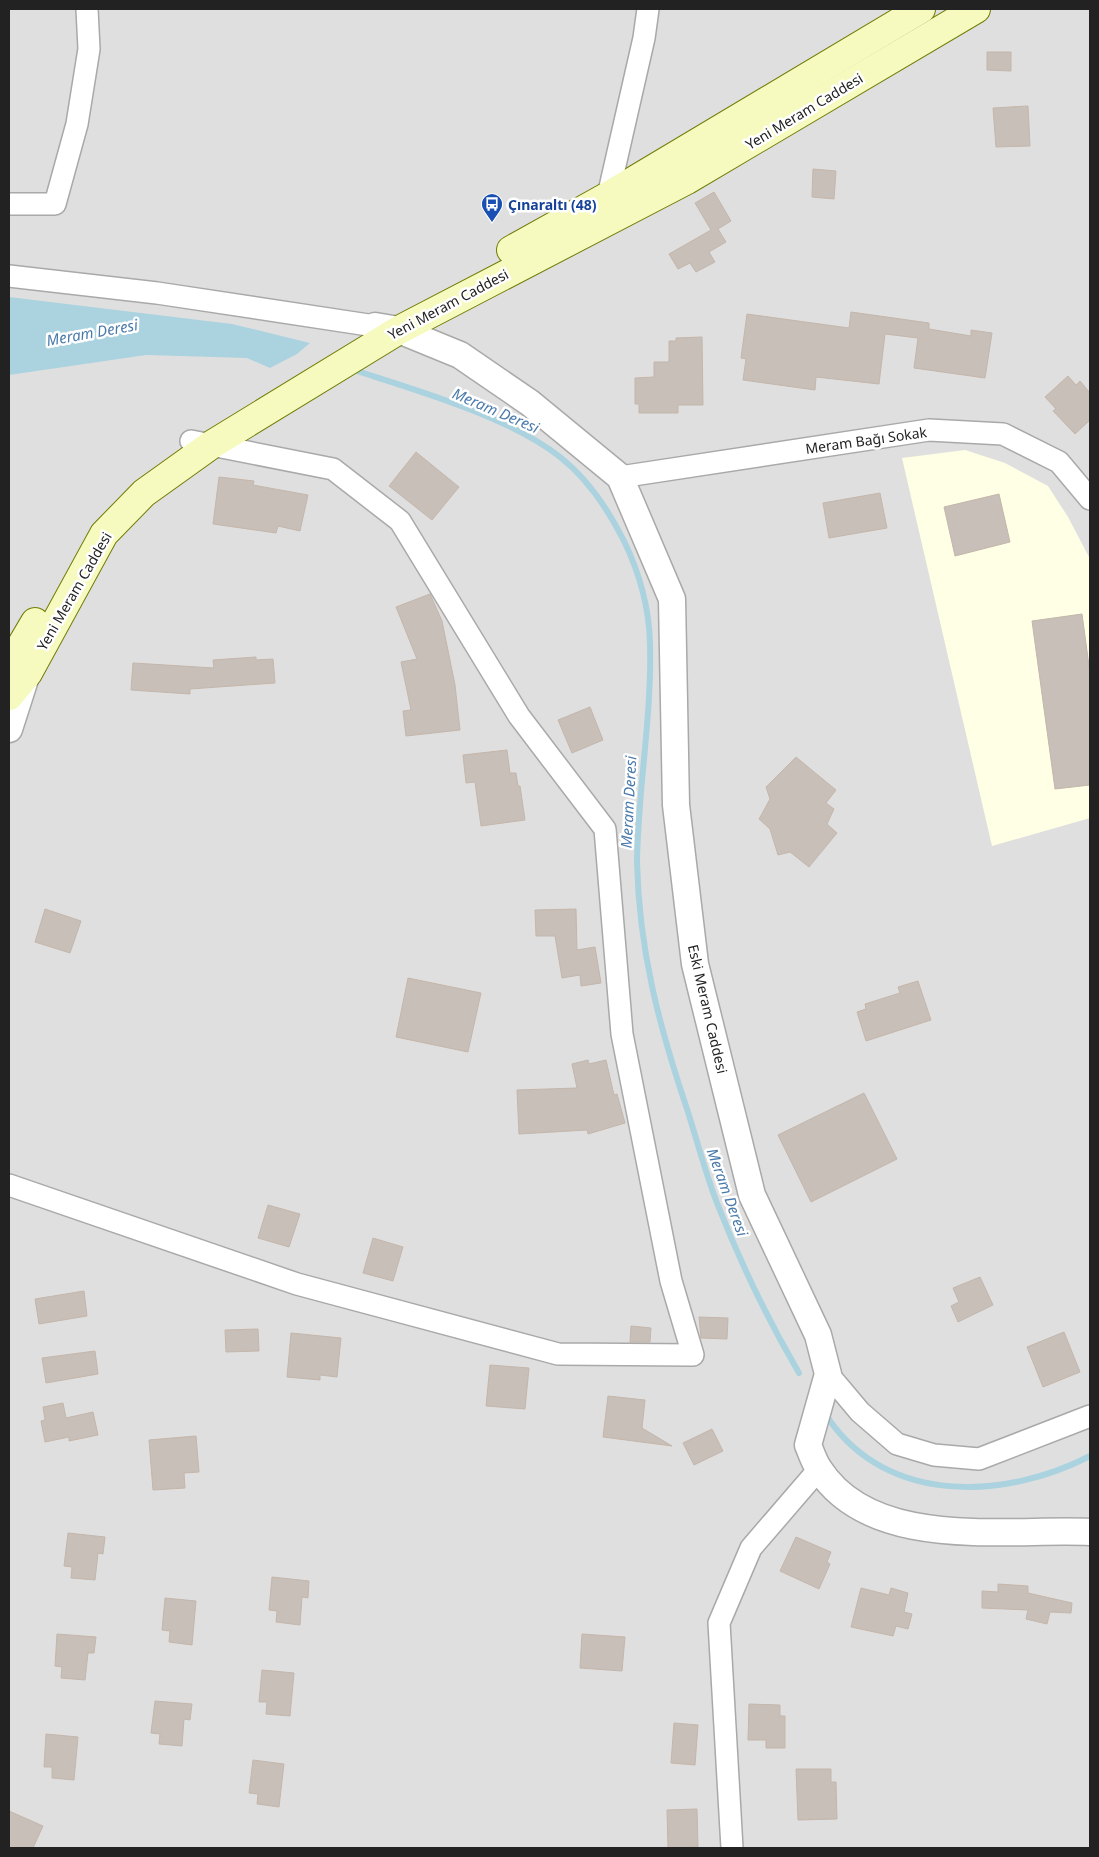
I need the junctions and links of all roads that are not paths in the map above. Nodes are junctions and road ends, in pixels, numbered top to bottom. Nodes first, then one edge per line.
1 (87, 9) edge
2 (648, 9) edge
3 (920, 9) edge
4 (976, 9) edge
5 (608, 196) junction
6 (9, 204) edge
7 (9, 276) edge
8 (387, 328) junction
9 (201, 443) junction
10 (620, 477) junction
11 (1090, 499) edge
12 (18, 669) edge
13 (9, 696) edge
14 (9, 729) edge
15 (9, 1185) edge
16 (828, 1374) junction
17 (1090, 1416) edge
18 (819, 1469) junction
19 (1090, 1532) edge
20 (732, 1848) edge

1 - 6 street
2 - 5 street
3 - 5 main road, Yeni Meram Caddesi
4 - 8 main road, Yeni Meram Caddesi
5 - 8 main road, Yeni Meram Caddesi
7 - 8 street
8 - 9 main road, Yeni Meram Caddesi
8 - 10 street, Eski Meram Caddesi
9 - 12 main road, Yeni Meram Caddesi
9 - 15 street
10 - 11 street, Meram Bağı Sokak
10 - 16 street, Eski Meram Caddesi
12 - 13 main road, Yeni Meram Caddesi
12 - 14 street
16 - 17 street
16 - 18 street
18 - 19 street
18 - 20 street

